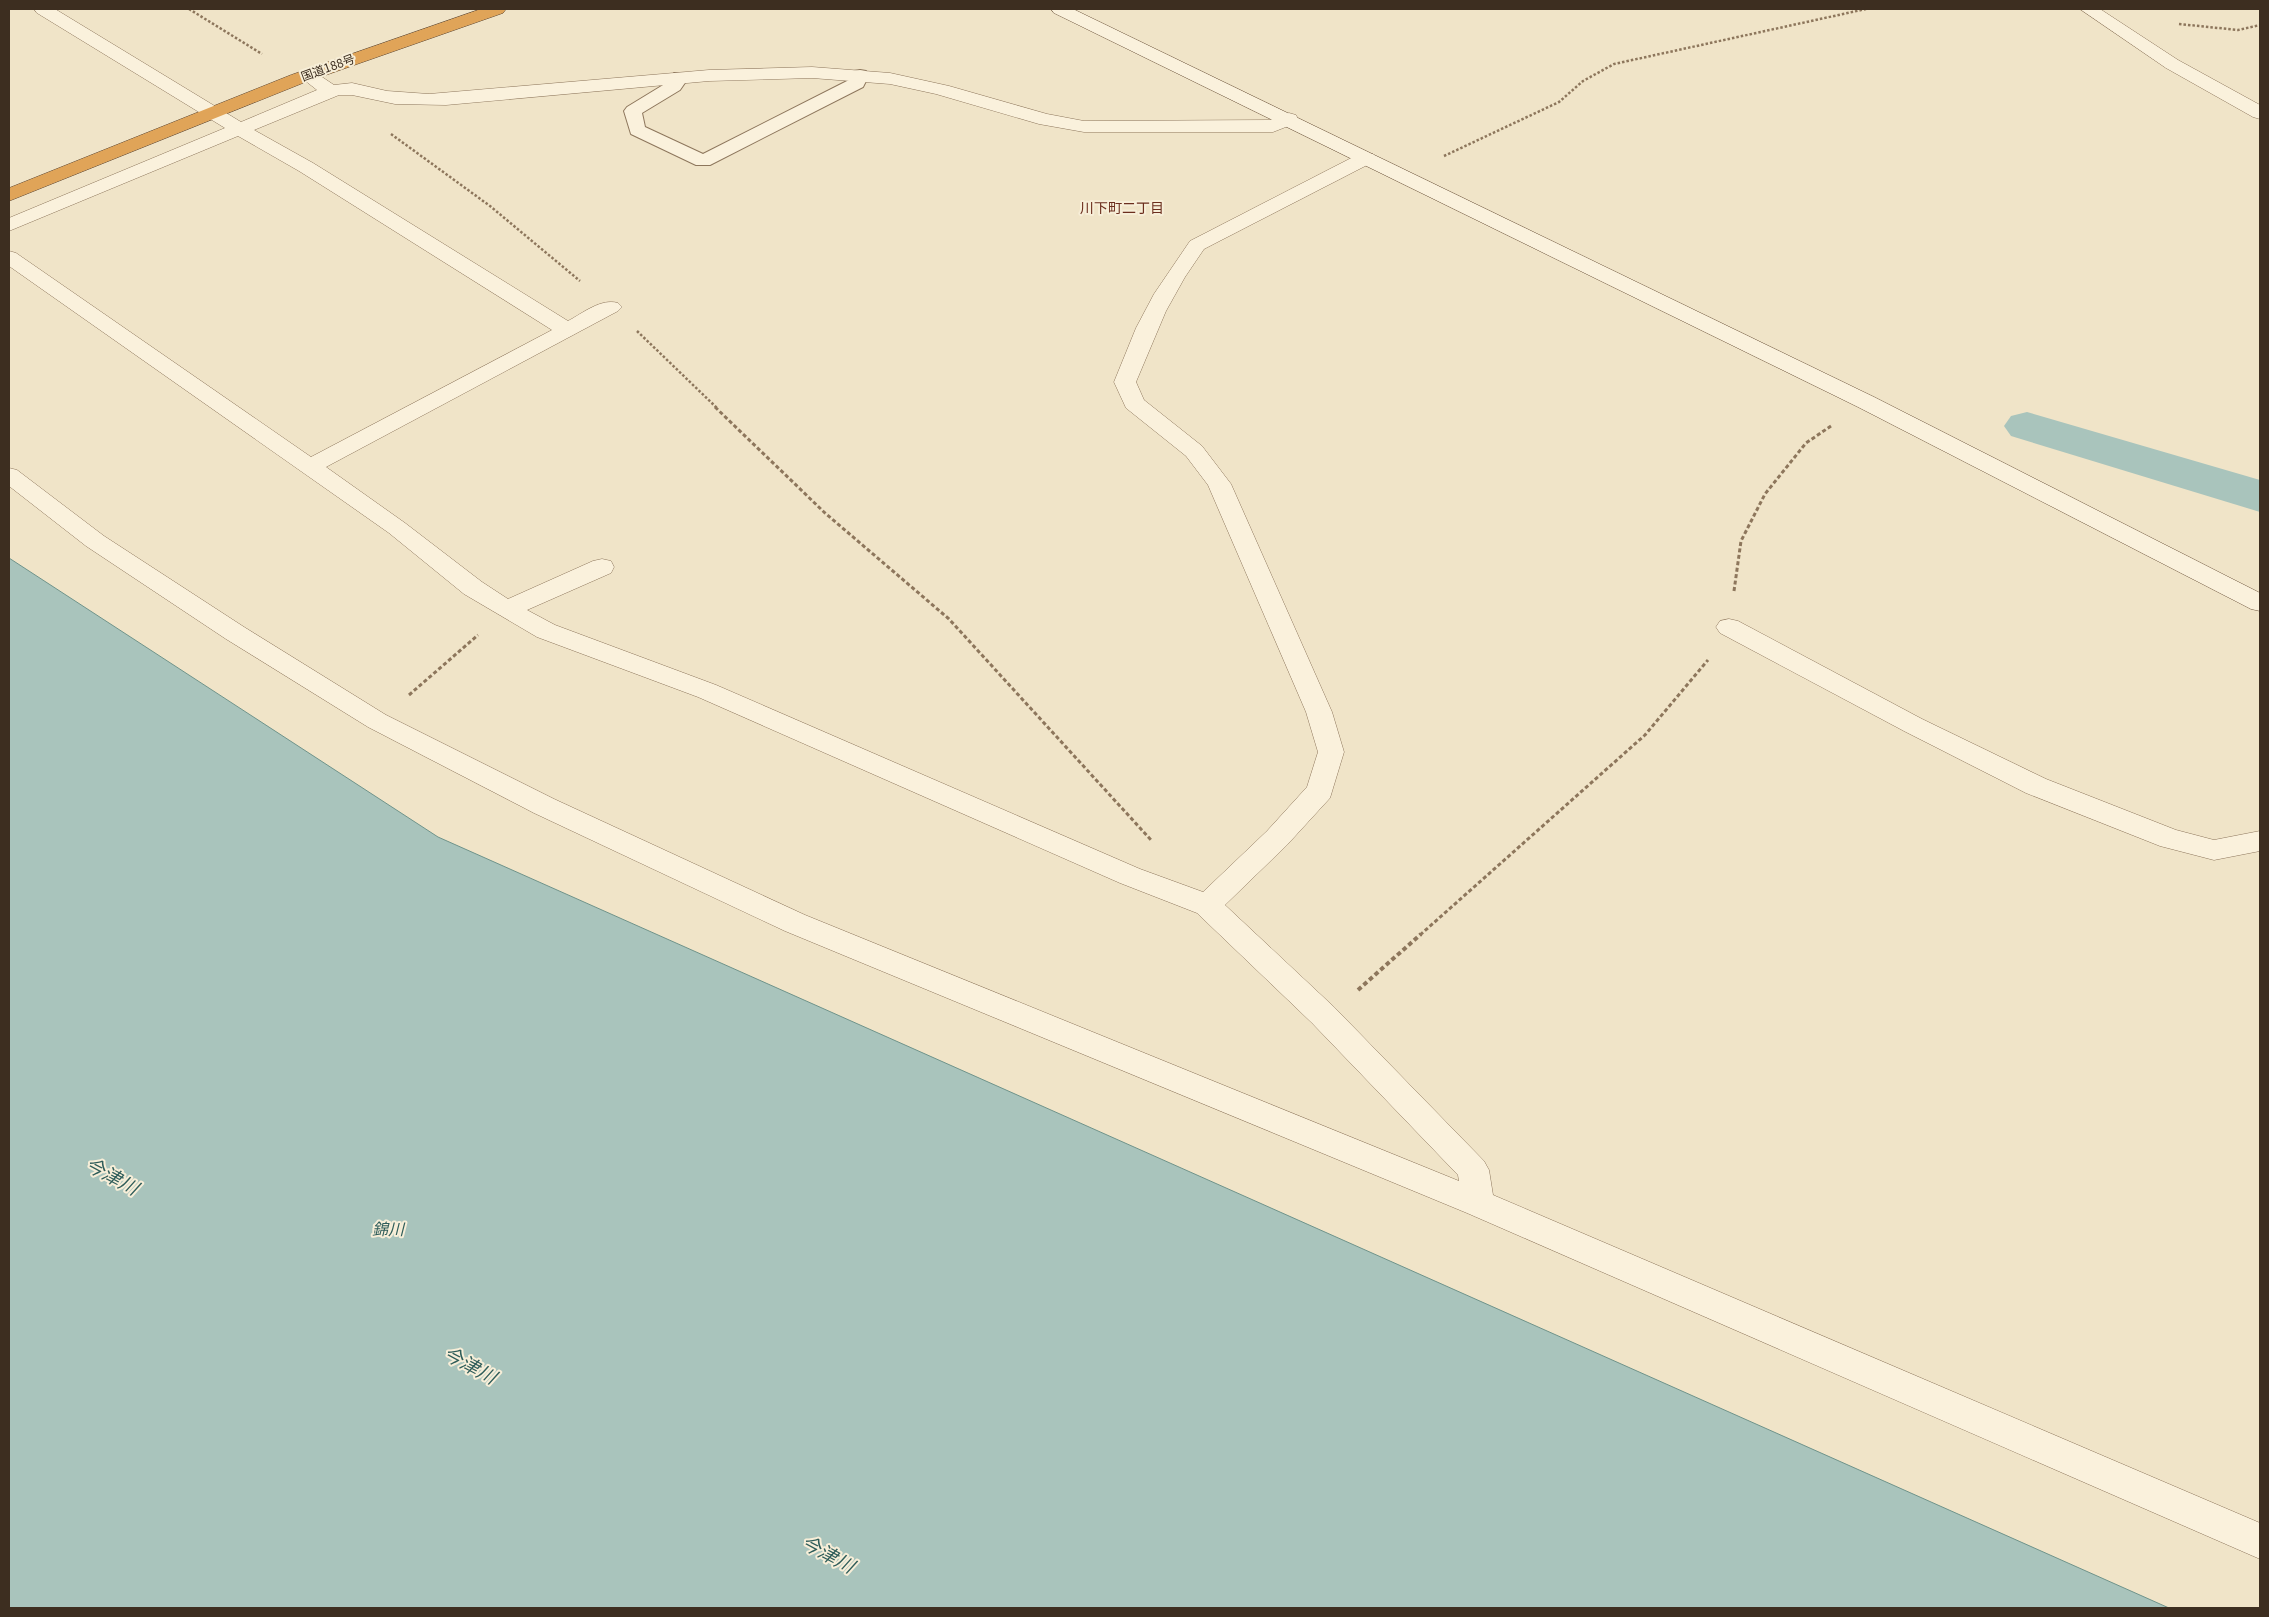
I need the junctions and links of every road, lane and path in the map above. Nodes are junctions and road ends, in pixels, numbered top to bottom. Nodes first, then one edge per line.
1 (43, 9) edge
2 (189, 9) edge
3 (497, 9) edge
4 (1060, 9) edge
5 (1866, 9) edge
6 (2088, 9) edge
7 (860, 74) junction
8 (302, 77) junction
9 (680, 77) junction
10 (332, 91) junction
11 (213, 112) junction
12 (2260, 113) edge
13 (1290, 119) junction
14 (239, 129) junction
15 (387, 131) dead end
16 (160, 133) junction
17 (1366, 158) junction
18 (1403, 176) junction
19 (9, 182) edge
20 (9, 195) edge
21 (9, 225) edge
22 (9, 257) edge
23 (610, 307) junction
24 (567, 330) junction
25 (1866, 402) junction
26 (309, 467) junction
27 (9, 476) edge
28 (602, 568) dead end
29 (2260, 603) edge
30 (506, 609) junction
31 (1730, 627) junction
32 (425, 682) dead end
33 (2260, 841) edge
34 (1157, 848) dead end
35 (1207, 905) junction
36 (1323, 1015) junction
37 (1478, 1203) junction
38 (2260, 1541) edge

1 - 11 street
2 - 8 path
3 - 8 highway, 国道188号
4 - 13 street
5 - 18 path
6 - 12 street
7 - 9 street
7 - 9 lane
7 - 13 street
8 - 10 street
8 - 11 highway, 国道188号
9 - 10 street
10 - 14 street
11 - 14 street
11 - 16 highway, 国道188号
13 - 17 street
14 - 21 street
14 - 24 street
15 - 23 path
16 - 19 highway, 国道188号
16 - 20 highway, 国道188号
17 - 18 street
17 - 35 street
18 - 25 street
22 - 26 street
23 - 24 street
23 - 34 path
24 - 26 street
25 - 29 street
25 - 31 path
26 - 30 street
27 - 37 street
28 - 30 street
30 - 32 path
30 - 35 street
31 - 33 street
31 - 36 path
35 - 36 street
36 - 37 street
37 - 38 street

